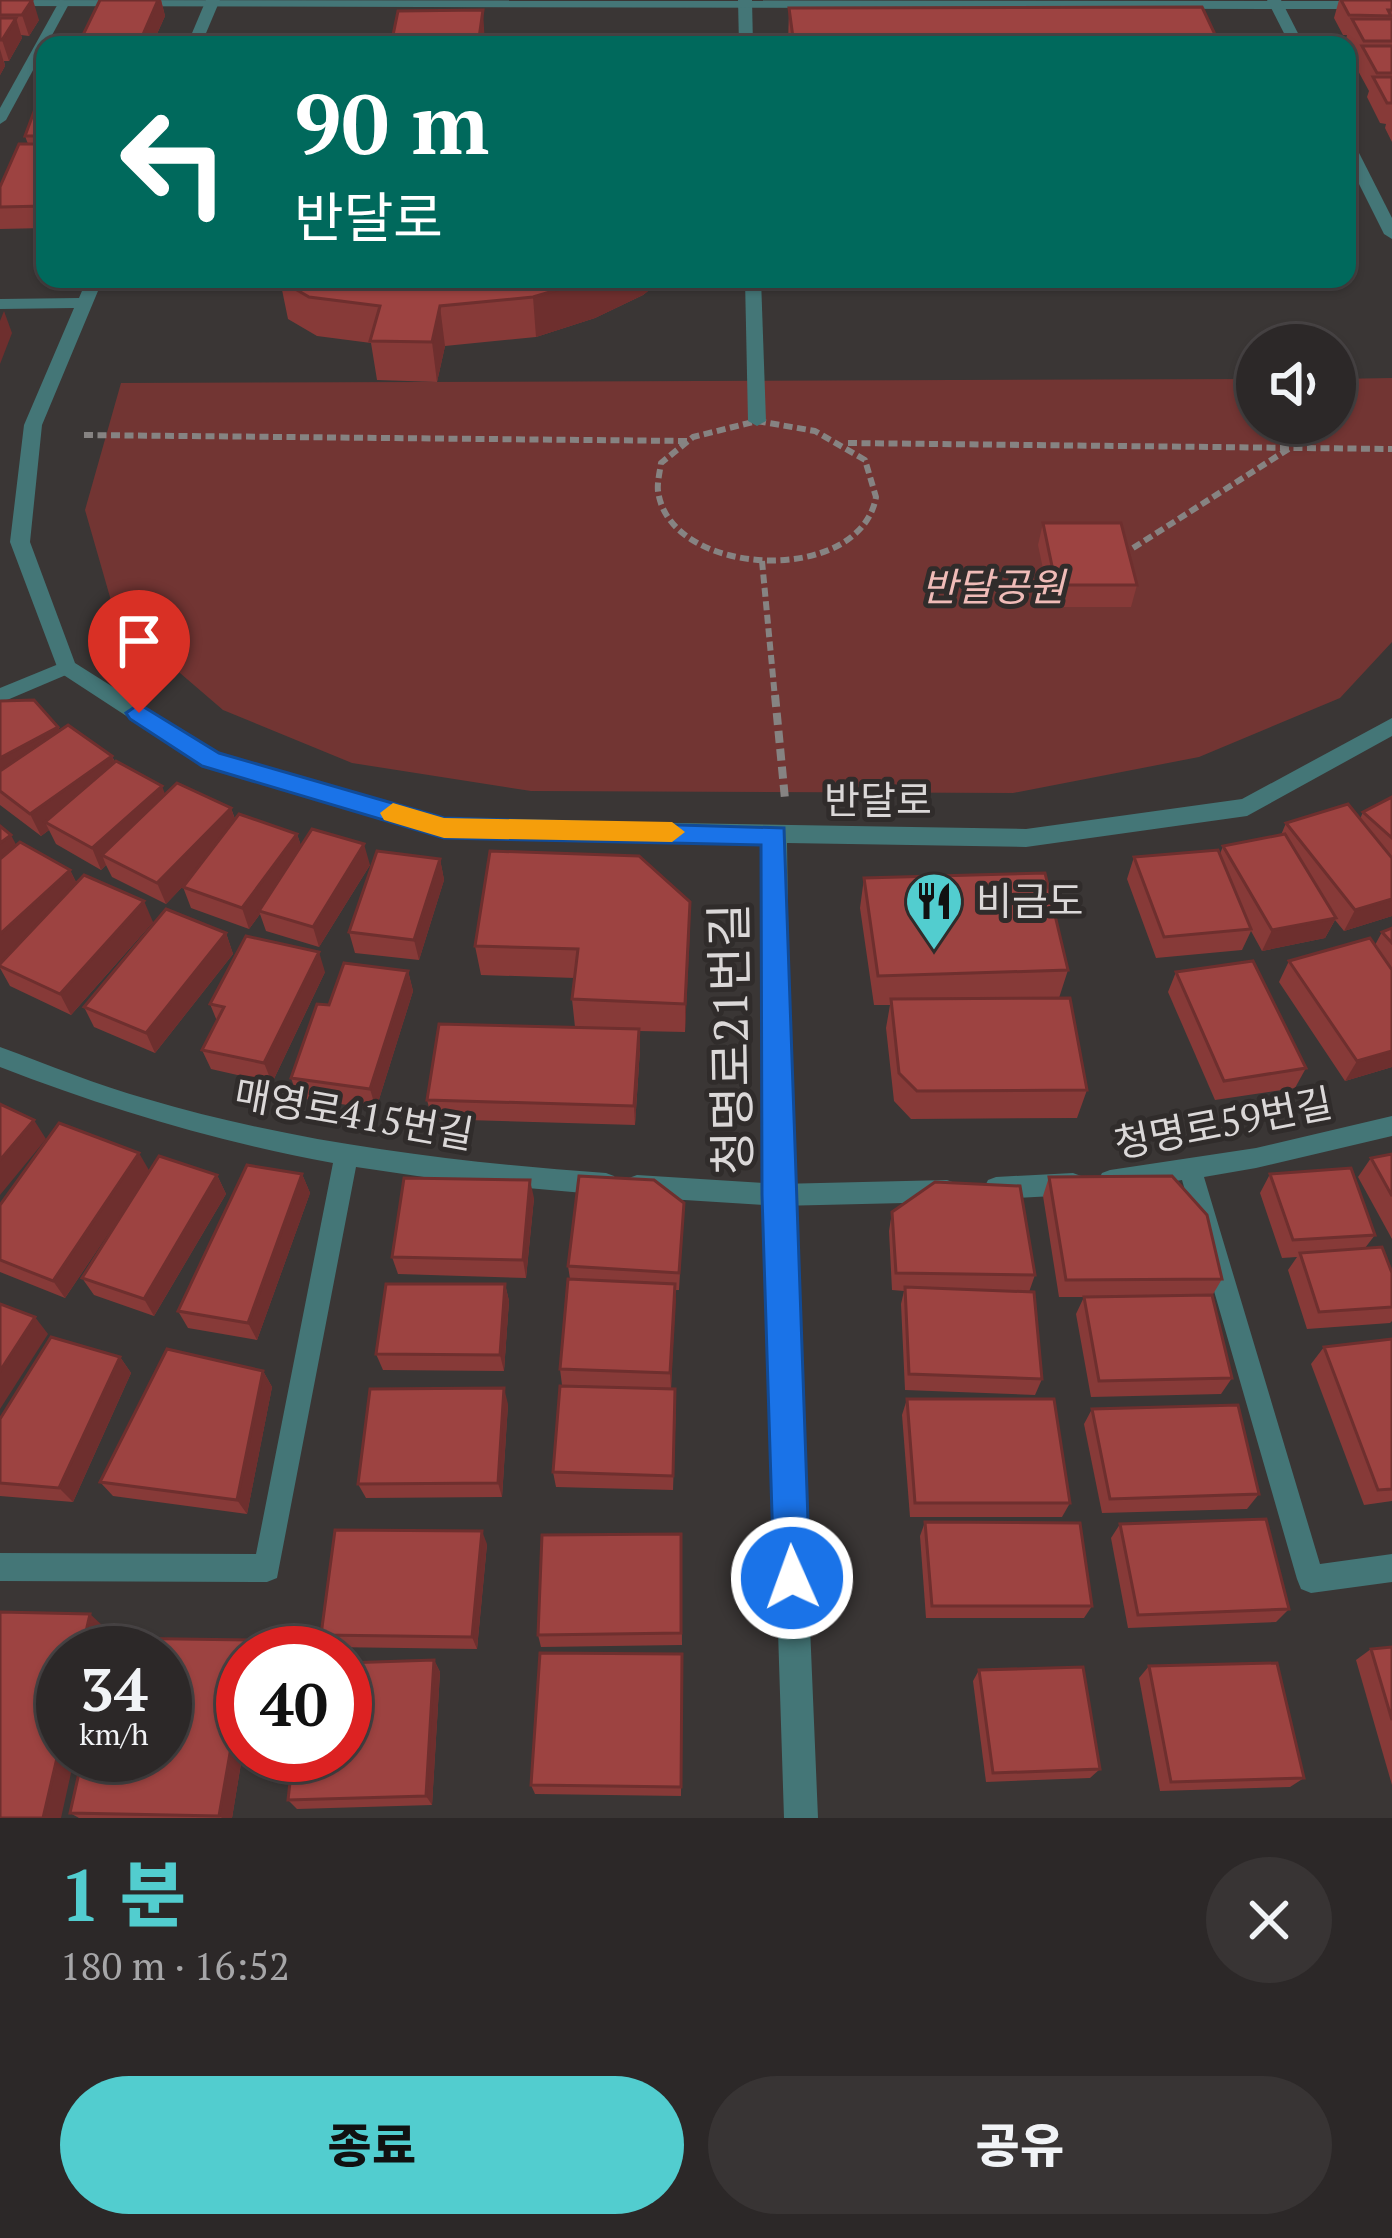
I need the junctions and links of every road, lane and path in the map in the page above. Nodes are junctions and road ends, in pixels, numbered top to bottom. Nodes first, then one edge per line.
1 (212, 1) edge
2 (566, 1) edge
3 (0, 2) edge
4 (64, 2) edge
5 (745, 2) edge
6 (917, 2) edge
7 (1276, 2) edge
8 (1392, 5) edge
9 (46, 36) edge
10 (198, 36) edge
11 (746, 36) edge
12 (1293, 36) edge
13 (36, 54) edge
14 (0, 120) edge
15 (1356, 163) edge
16 (1392, 234) edge
17 (91, 288) edge
18 (753, 288) edge
19 (85, 303) junction
20 (0, 304) edge
21 (757, 421) junction
22 (84, 435) dead end
23 (687, 441) junction
24 (844, 443) junction
25 (1291, 448) junction
26 (1392, 449) edge
27 (1133, 548) edge
28 (762, 561) junction
29 (66, 667) junction
30 (0, 696) edge
31 (1392, 726) edge
32 (784, 799) dead end
33 (775, 836) junction
34 (0, 1057) edge
35 (1392, 1126) edge
36 (346, 1156) junction
37 (1190, 1168) junction
38 (778, 1195) junction
39 (0, 1567) edge
40 (1392, 1568) edge
41 (801, 1818) edge

1 - 2 street
1 - 4 street
1 - 10 street
2 - 5 street
3 - 4 street
4 - 9 lane
5 - 6 street
5 - 11 street
6 - 7 street
7 - 8 lane
7 - 12 street
13 - 14 lane
15 - 16 street
17 - 19 street
18 - 21 street
19 - 20 street
19 - 29 street
21 - 23 path
21 - 24 path
22 - 23 path
23 - 28 path
24 - 25 path
24 - 28 path
25 - 26 path
25 - 27 path
28 - 32 path
29 - 30 lane
29 - 33 street, 반달로
31 - 33 street, 반달로
33 - 38 street, 청명로21번길
34 - 36 lane, 매영로415번길
35 - 37 lane, 청명로59번길
36 - 38 lane, 매영로415번길
36 - 39 lane
37 - 38 lane, 청명로59번길
37 - 40 lane
38 - 41 street, 청명로21번길

